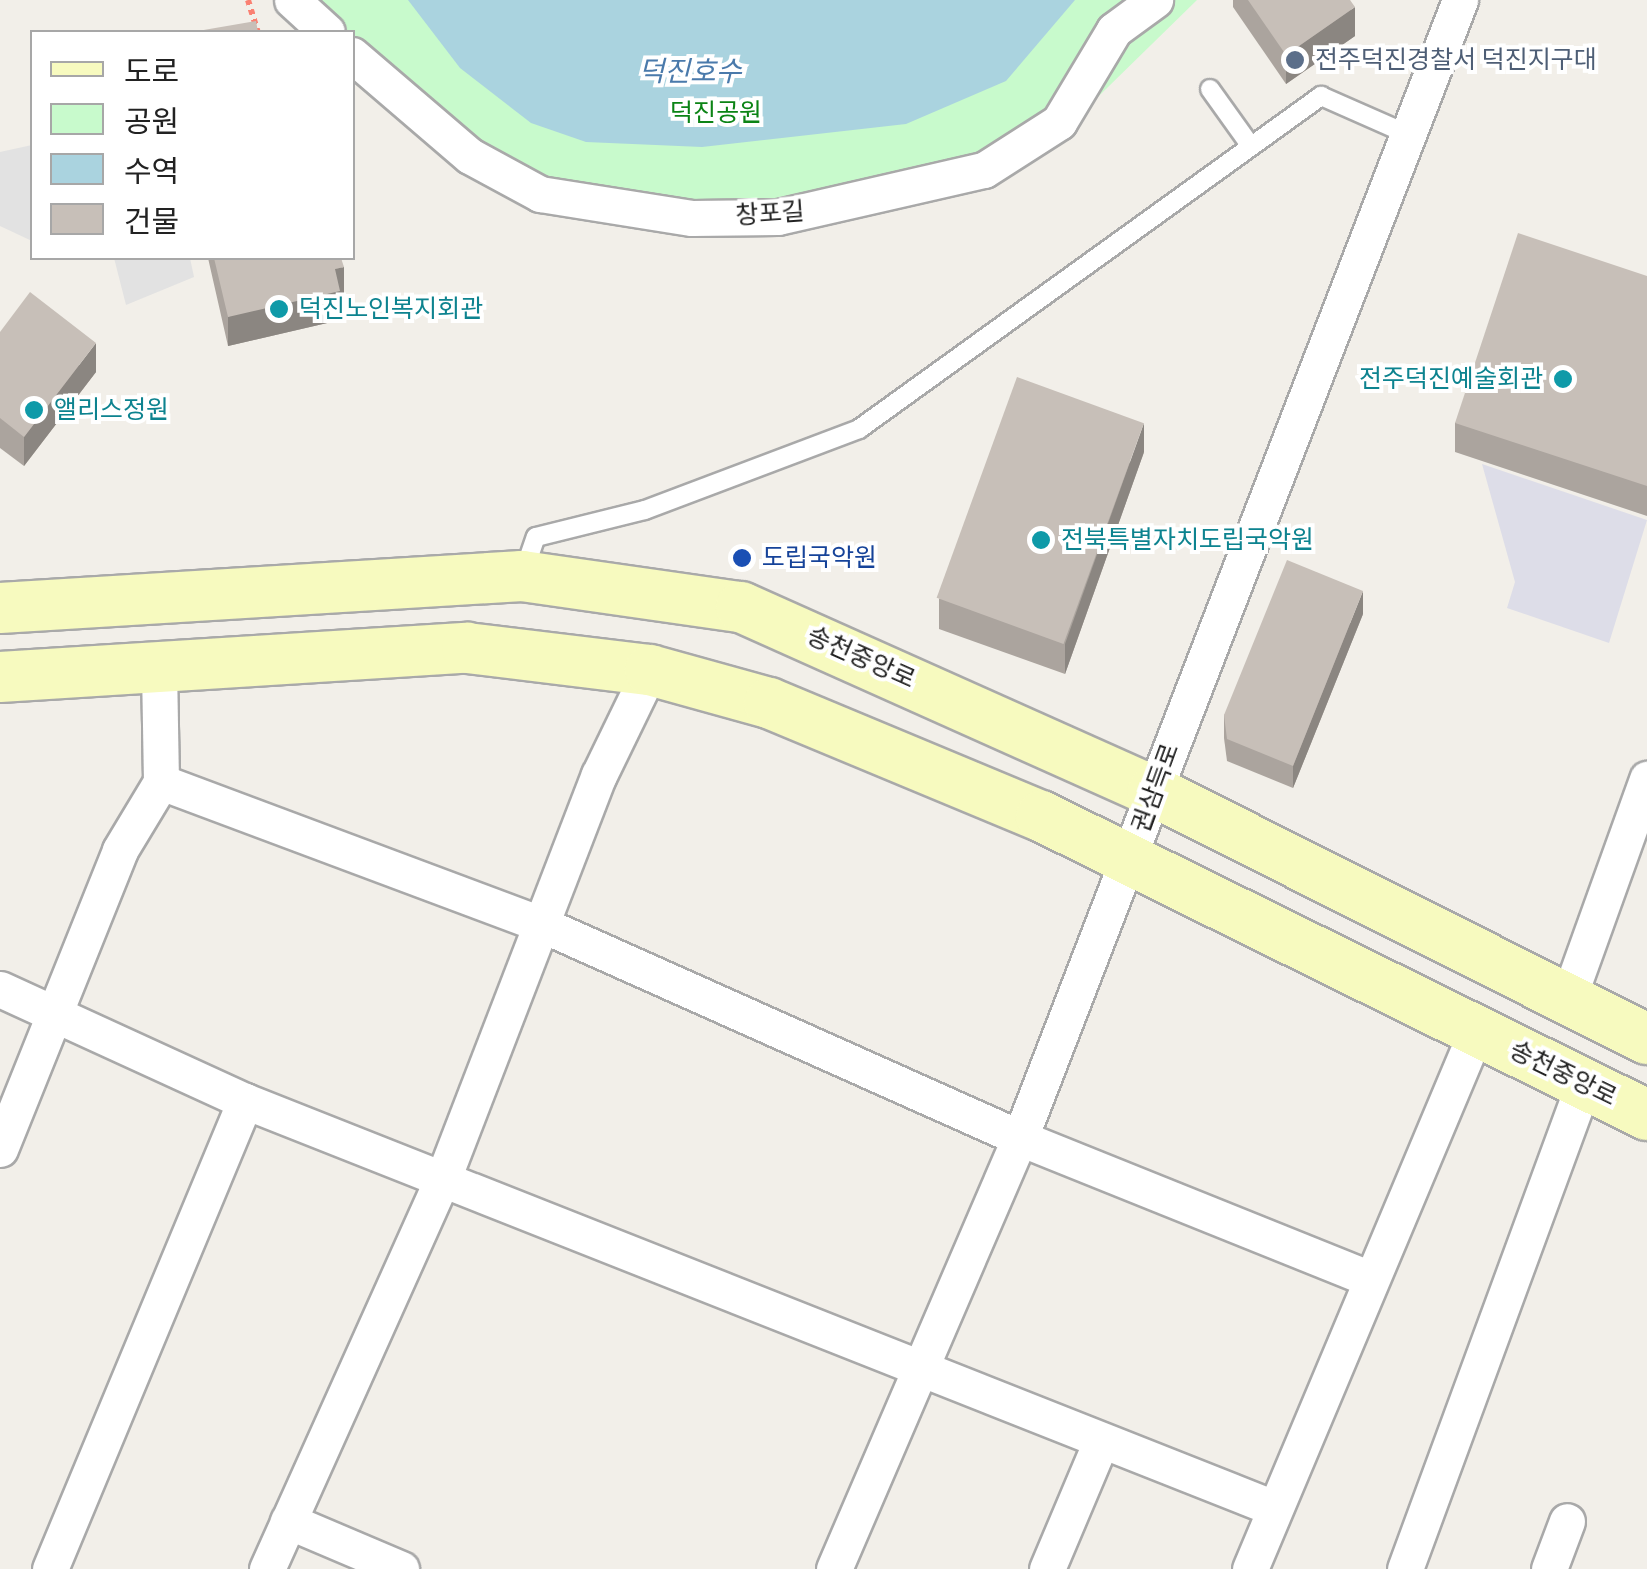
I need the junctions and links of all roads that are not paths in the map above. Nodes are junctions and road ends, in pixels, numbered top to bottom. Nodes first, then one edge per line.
1 (292, 0) edge
2 (1155, 0) edge
3 (1460, 0) edge
4 (324, 30) edge
5 (355, 58) edge
6 (1210, 89) dead end
7 (1407, 134) junction
8 (1248, 142) junction
9 (522, 576) junction
10 (0, 608) edge
11 (159, 662) junction
12 (650, 670) junction
13 (0, 677) edge
14 (1647, 779) edge
15 (161, 782) junction
16 (1153, 791) junction
17 (1130, 862) junction
18 (541, 924) junction
19 (0, 988) edge
20 (1569, 996) junction
21 (56, 1013) junction
22 (1476, 1032) junction
23 (1647, 1039) edge
24 (1584, 1082) junction
25 (245, 1102) junction
26 (1643, 1110) edge
27 (1020, 1138) junction
28 (0, 1150) edge
29 (444, 1176) junction
30 (1366, 1277) junction
31 (924, 1375) junction
32 (1102, 1441) junction
33 (1274, 1508) junction
34 (288, 1521) junction
35 (1566, 1522) dead end
36 (50, 1569) edge
37 (268, 1569) edge
38 (401, 1569) edge
39 (834, 1569) edge
40 (1048, 1569) edge
41 (1250, 1569) edge
42 (1405, 1569) edge
43 (1550, 1569) edge

1 - 4 street
2 - 5 street, 창포길
3 - 7 street, 권삼득로
6 - 8 lane
7 - 8 lane
7 - 16 street, 권삼득로
8 - 9 lane
9 - 10 street, 송천중앙로
9 - 16 street, 송천중앙로
11 - 12 street, 송천중앙로
11 - 13 street, 송천중앙로
11 - 15 street
12 - 17 street, 송천중앙로
12 - 18 street
14 - 20 street
15 - 18 street
15 - 21 street
16 - 17 street, 권삼득로
16 - 20 street, 송천중앙로
17 - 22 street, 송천중앙로
17 - 27 street, 권삼득로
18 - 27 street
18 - 29 street
19 - 21 street
20 - 23 street, 송천중앙로
21 - 25 street
21 - 28 street
22 - 24 street, 송천중앙로
22 - 30 street
24 - 26 street, 송천중앙로
24 - 42 street
25 - 29 street
25 - 36 street
27 - 30 street
27 - 31 street, 권삼득로
29 - 31 street
29 - 34 street
30 - 33 street
31 - 32 street
31 - 39 street, 권삼득로
32 - 33 street
32 - 40 street
33 - 41 street
34 - 37 street
34 - 38 street
35 - 43 street

